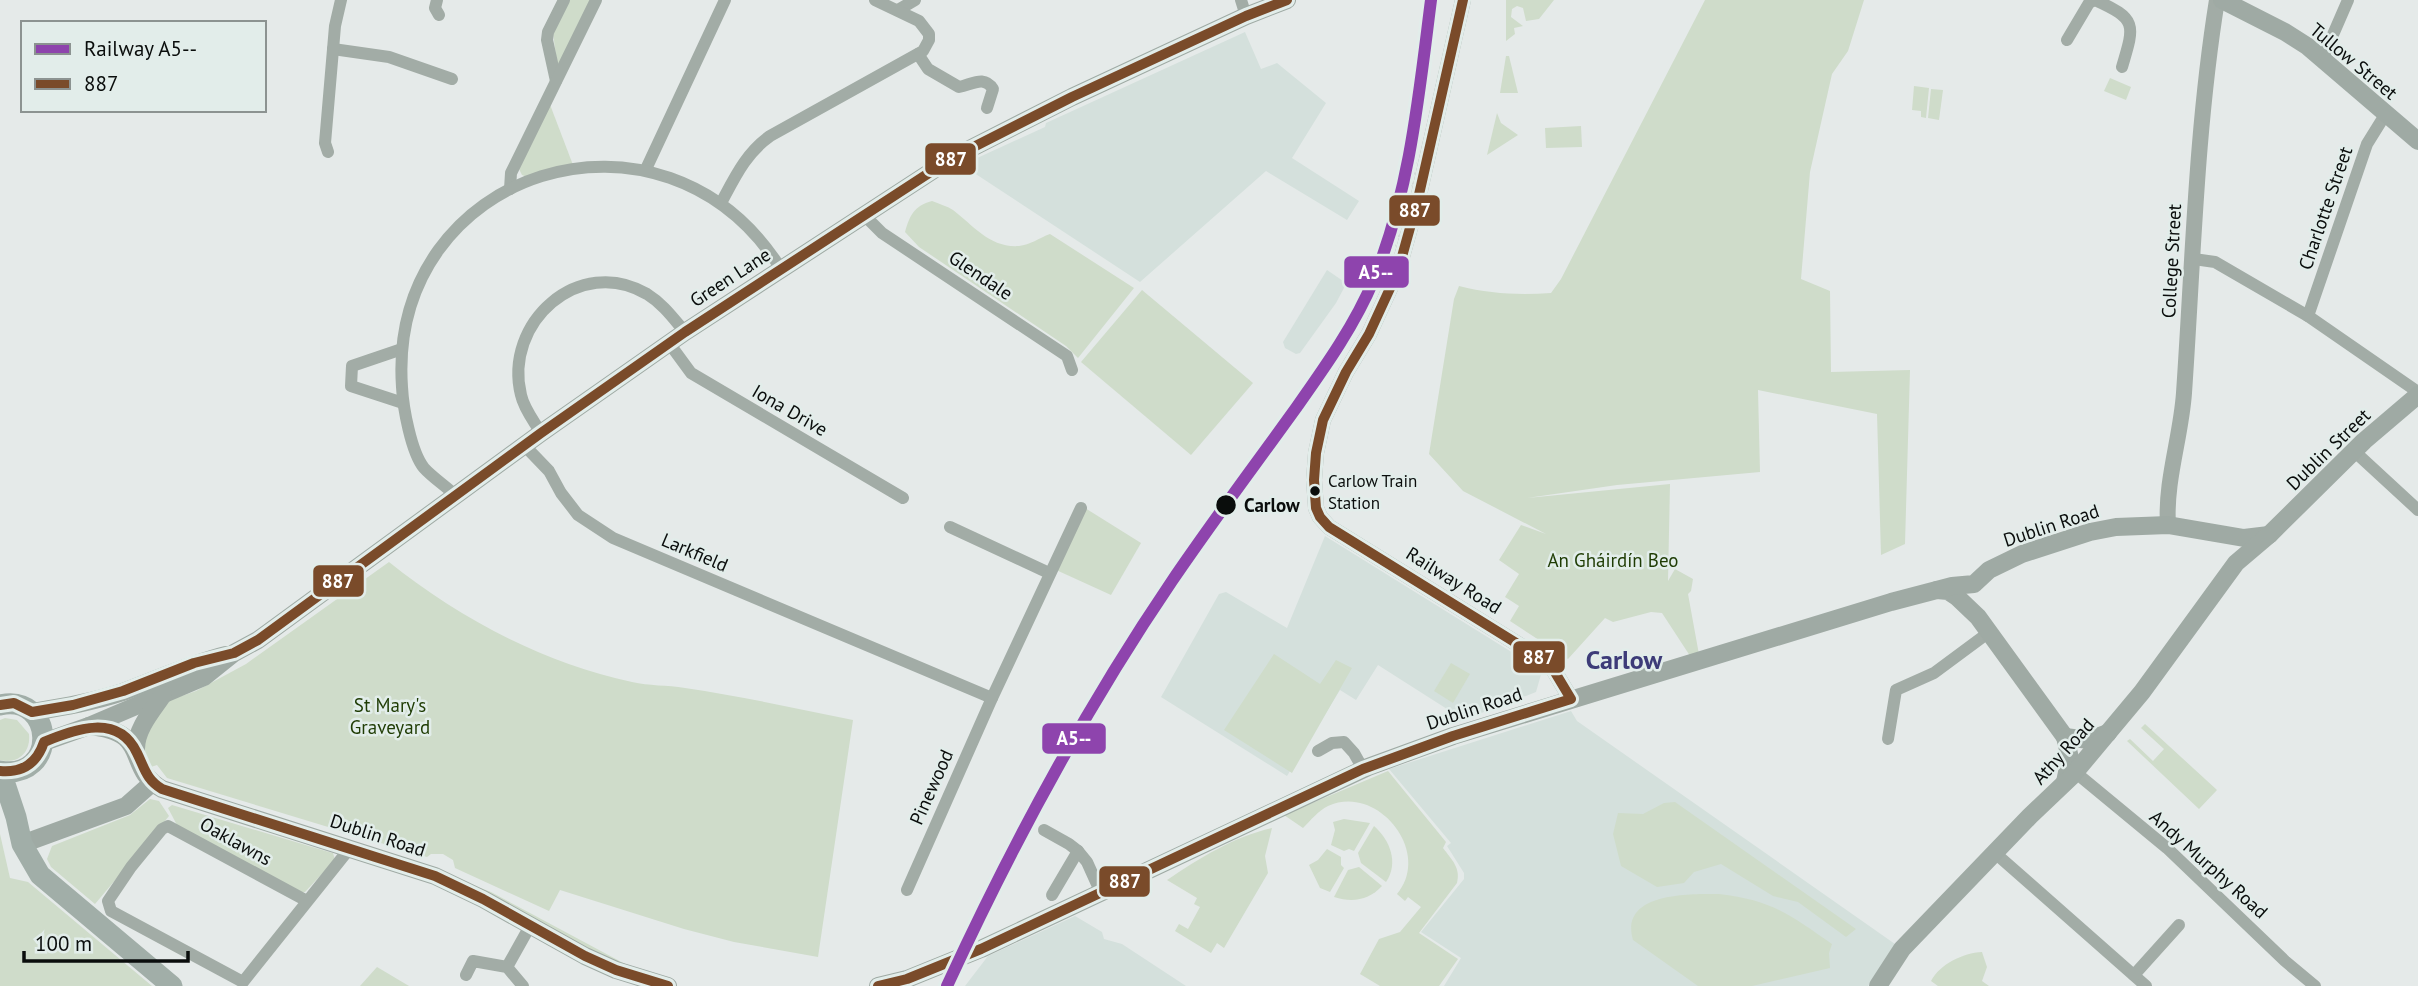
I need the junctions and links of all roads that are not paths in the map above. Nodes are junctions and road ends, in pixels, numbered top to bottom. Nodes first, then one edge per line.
1 (341, 0) edge
2 (438, 0) edge
3 (564, 0) edge
4 (596, 0) edge
5 (725, 0) edge
6 (875, 0) edge
7 (915, 0) edge
8 (1287, 0) edge
9 (1463, 0) edge
10 (2219, 0) edge
11 (2348, 0) edge
12 (2087, 1) edge
13 (2104, 2) edge
14 (1243, 8) edge
15 (898, 10) junction
16 (439, 15) dead end
17 (2067, 40) dead end
18 (333, 49) junction
19 (918, 54) junction
20 (2322, 60) junction
21 (2122, 67) dead end
22 (452, 79) dead end
23 (556, 82) junction
24 (987, 108) dead end
25 (2385, 115) junction
26 (2418, 141) edge
27 (328, 152) dead end
28 (646, 169) junction
29 (510, 189) junction
30 (721, 203) junction
31 (864, 215) junction
32 (2194, 259) junction
33 (781, 269) junction
34 (2308, 316) junction
35 (685, 332) junction
36 (669, 343) junction
37 (401, 349) junction
38 (1072, 370) dead end
39 (2418, 393) edge
40 (403, 403) junction
41 (541, 433) junction
42 (524, 445) junction
43 (2354, 451) junction
44 (456, 496) junction
45 (903, 498) dead end
46 (1081, 508) dead end
47 (2418, 509) edge
48 (2168, 525) junction
49 (950, 527) dead end
50 (2269, 535) junction
51 (2223, 536) junction
52 (2236, 563) junction
53 (1049, 573) junction
54 (1974, 584) junction
55 (1937, 590) junction
56 (1978, 617) junction
57 (1988, 633) junction
58 (234, 653) junction
59 (111, 695) junction
60 (163, 695) junction
61 (992, 698) junction
62 (1571, 699) junction
63 (0, 705) edge
64 (32, 712) junction
65 (119, 713) junction
66 (89, 726) junction
67 (2108, 733) junction
68 (2065, 737) junction
69 (1888, 739) dead end
70 (44, 742) junction
71 (136, 746) junction
72 (1318, 751) dead end
73 (29, 766) junction
74 (1363, 769) junction
75 (1, 772) edge
76 (2070, 777) junction
77 (152, 783) junction
78 (16, 817) junction
79 (1044, 830) dead end
80 (22, 845) junction
81 (350, 848) junction
82 (1078, 852) junction
83 (1994, 853) junction
84 (906, 890) dead end
85 (1101, 893) junction
86 (1052, 895) dead end
87 (307, 901) junction
88 (2179, 925) dead end
89 (530, 926) junction
90 (507, 967) junction
91 (466, 975) dead end
92 (2134, 975) junction
93 (172, 986) edge
94 (523, 986) edge
95 (668, 986) edge
96 (878, 986) edge
97 (1878, 986) edge
98 (2146, 986) edge
99 (2315, 986) edge

1 - 18 street
2 - 16 street
3 - 23 street
4 - 23 street
5 - 28 street
6 - 15 street
7 - 15 street
8 - 14 main road, Green Lane
9 - 62 street, Railway Road
10 - 20 main road, Tullow Street
10 - 32 street, College Street
11 - 20 street
12 - 13 street
12 - 17 street
13 - 21 street
14 - 31 main road, Green Lane
15 - 19 street
18 - 22 street
18 - 27 street
19 - 24 street
19 - 30 street
20 - 25 main road, Tullow Street
23 - 29 street
25 - 26 main road, Tullow Street
25 - 34 street, Charlotte Street
28 - 29 street
28 - 30 street
29 - 37 street
30 - 33 street
31 - 33 main road, Green Lane
31 - 38 street, Glendale
32 - 34 street
32 - 48 street, College Street
33 - 35 main road, Green Lane
34 - 39 street
35 - 36 main road, Green Lane
35 - 41 street
36 - 41 main road, Green Lane
36 - 45 street, Iona Drive
37 - 40 street
37 - 40 street
39 - 43 main road, Dublin Street
40 - 44 street
41 - 42 main road, Green Lane
42 - 44 main road, Green Lane
42 - 61 street, Larkfield
43 - 47 street
43 - 50 main road, Dublin Street
44 - 58 main road, Green Lane
46 - 53 street, Pinewood
48 - 51 main road, Dublin Road
48 - 54 main road, Dublin Road
49 - 53 street
50 - 51 main road, Dublin Road
50 - 52 main road, Athy Road
51 - 52 main road
52 - 67 main road, Athy Road
53 - 61 street, Pinewood
54 - 55 main road, Dublin Road
54 - 56 main road
55 - 56 main road
55 - 62 main road, Dublin Road
56 - 57 main road
57 - 68 main road
57 - 69 street
58 - 59 main road
58 - 60 main road
59 - 64 main road
59 - 65 main road
60 - 65 main road
60 - 71 main road
61 - 84 street, Pinewood
62 - 74 main road, Dublin Road
63 - 64 main road
64 - 70 main road
65 - 66 main road
65 - 71 main road
66 - 70 main road
66 - 71 main road
67 - 68 main road
67 - 76 main road, Athy Road
68 - 76 main road
70 - 73 main road
71 - 77 main road
72 - 74 street
73 - 75 main road
73 - 78 main road
74 - 85 main road, Dublin Road
75 - 78 main road
76 - 83 main road, Athy Road
76 - 99 street, Andy Murphy Road
77 - 80 main road
77 - 81 main road, Dublin Road
78 - 80 main road
79 - 82 street
80 - 93 main road
81 - 87 street, Oaklawns
81 - 89 main road, Dublin Road
82 - 85 street
82 - 86 street
83 - 92 street
83 - 97 main road, Athy Road
85 - 96 main road, Dublin Road
87 - 87 street, Oaklawns
88 - 92 street
89 - 90 street
89 - 95 main road, Dublin Road
90 - 91 street
90 - 94 street
92 - 98 street

